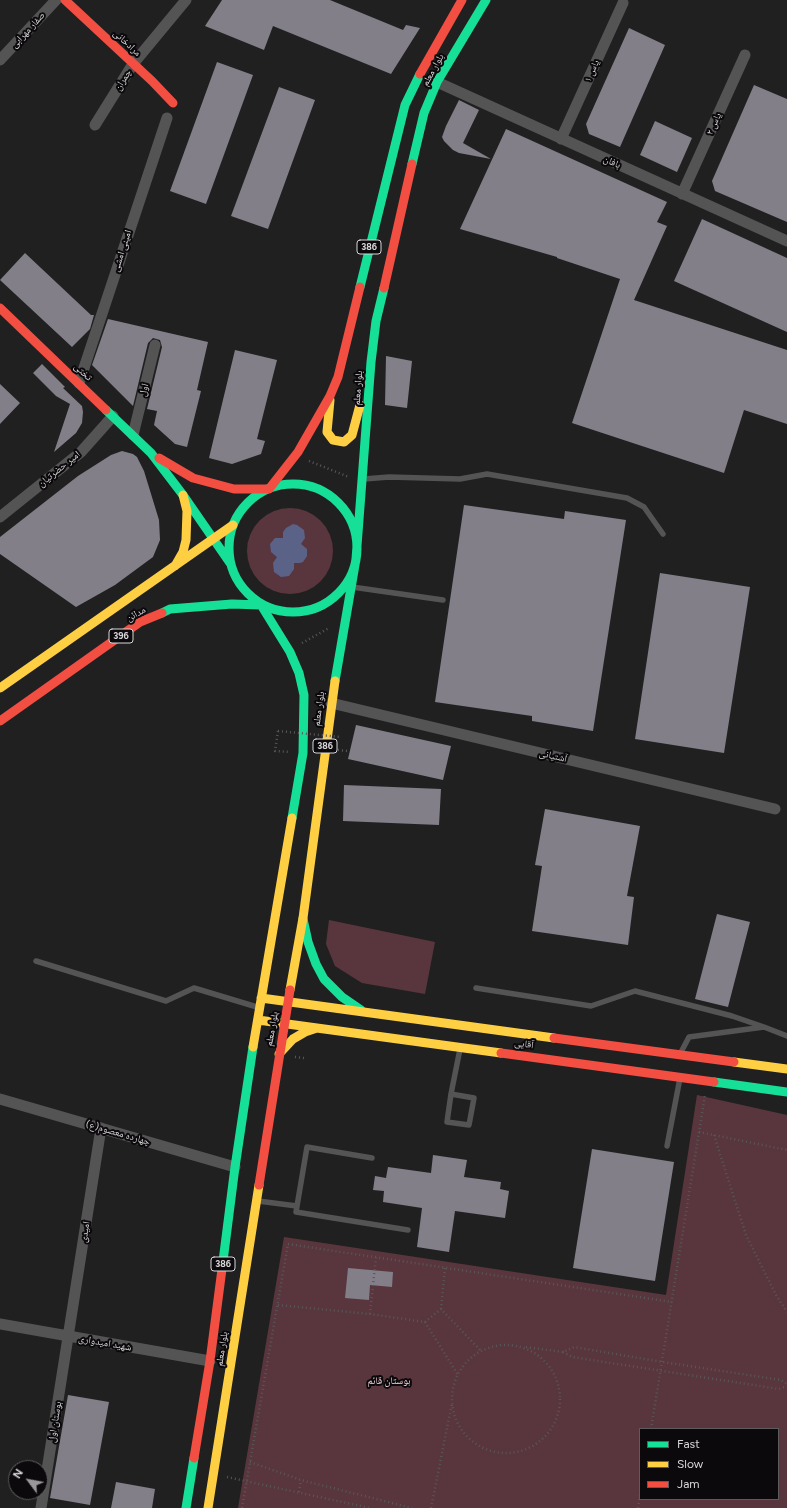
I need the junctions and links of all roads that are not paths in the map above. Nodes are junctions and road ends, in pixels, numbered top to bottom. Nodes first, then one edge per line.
1 (56, 0) edge
2 (65, 0) edge
3 (186, 0) edge
4 (462, 0) edge
5 (486, 0) edge
6 (623, 3) dead end
7 (745, 55) dead end
8 (0, 60) edge
9 (133, 64) junction
10 (437, 82) junction
11 (173, 103) dead end
12 (167, 118) dead end
13 (95, 125) dead end
14 (561, 139) junction
15 (682, 194) junction
16 (787, 241) edge
17 (0, 308) edge
18 (155, 345) dead end
19 (371, 362) junction
20 (79, 383) junction
21 (330, 396) junction
22 (113, 416) junction
23 (133, 435) junction
24 (151, 453) junction
25 (362, 479) junction
26 (269, 489) junction
27 (183, 495) junction
28 (0, 517) edge
29 (233, 525) junction
30 (663, 534) dead end
31 (214, 540) junction
32 (356, 559) junction
33 (230, 563) junction
34 (175, 567) junction
35 (351, 587) junction
36 (443, 600) dead end
37 (261, 604) junction
38 (0, 688) edge
39 (331, 703) junction
40 (0, 721) edge
41 (775, 809) dead end
42 (303, 918) junction
43 (36, 961) dead end
44 (476, 988) dead end
45 (261, 998) junction
46 (288, 1002) junction
47 (259, 1008) junction
48 (366, 1013) junction
49 (258, 1020) junction
50 (284, 1023) junction
51 (764, 1027) junction
52 (318, 1028) junction
53 (787, 1036) edge
54 (460, 1047) junction
55 (279, 1054) junction
56 (680, 1055) junction
57 (787, 1069) edge
58 (681, 1077) junction
59 (787, 1092) edge
60 (451, 1094) junction
61 (0, 1099) edge
62 (101, 1128) junction
63 (667, 1146) dead end
64 (372, 1158) dead end
65 (235, 1166) junction
66 (256, 1200) junction
67 (297, 1206) junction
68 (408, 1230) dead end
69 (0, 1324) edge
70 (69, 1336) junction
71 (210, 1361) junction
72 (41, 1508) edge
73 (186, 1508) edge
74 (208, 1508) edge

1 - 8 street, صفار مهرابی
2 - 9 main road, مرادخانی
3 - 9 street, چمران
4 - 21 main road, بلوار معلم / 386
5 - 10 main road, بلوار معلم / 386
6 - 14 street, یاس ۱
7 - 15 street, یاس ۲
9 - 11 main road, مرادخانی
9 - 13 street, چمران
10 - 14 street, بافان
10 - 19 main road, بلوار معلم / 386
12 - 20 street, امینی امشی
14 - 15 street, بافان
15 - 16 street, بافان
17 - 20 main road, تختی
18 - 23 street, اول
19 - 21 main road
19 - 25 main road, بلوار معلم / 386
20 - 22 main road, تختی
21 - 26 main road, بلوار معلم / 386
22 - 23 main road, تختی
22 - 28 street, امیر حضرتیان
23 - 24 main road, تختی
24 - 26 main road, تختی
24 - 27 main road, تختی
25 - 30 lane
25 - 32 main road, بلوار معلم / 386
26 - 29 main road
26 - 32 main road
27 - 31 main road, تختی
27 - 34 main road
29 - 31 main road, مدائن / 396
29 - 33 main road
31 - 33 main road, تختی
31 - 34 main road, مدائن / 396
32 - 35 main road, بلوار معلم / 386
32 - 37 main road
33 - 37 main road
34 - 38 main road, مدائن / 396
35 - 36 lane
35 - 39 main road, بلوار معلم / 386
37 - 40 main road, مدائن / 396
37 - 45 main road, بلوار معلم / 386
39 - 41 street, آشتیانی
39 - 42 main road, بلوار معلم / 386
42 - 46 main road, بلوار معلم / 386
42 - 48 main road
43 - 47 lane
44 - 51 lane
45 - 46 main road, آقایی
45 - 47 main road, بلوار معلم / 386
46 - 48 main road, آقایی
46 - 50 main road, بلوار معلم / 386
47 - 49 main road, بلوار معلم / 386
48 - 56 main road, آقایی
49 - 50 main road, آقایی
49 - 65 main road, بلوار معلم / 386
50 - 52 main road, آقایی
50 - 55 main road, بلوار معلم / 386
51 - 53 lane
51 - 56 lane
52 - 54 main road, آقایی
52 - 55 main road
54 - 58 main road, آقایی
54 - 60 lane
55 - 66 main road, بلوار معلم / 386
56 - 57 main road, آقایی
58 - 59 main road, آقایی
58 - 63 lane
60 - 60 lane
61 - 62 street, چهارده معصوم(ع)
62 - 65 street, چهارده معصوم(ع)
62 - 70 street, امیدی
64 - 67 lane
65 - 71 main road, بلوار معلم / 386
66 - 67 lane
66 - 74 main road, بلوار معلم / 386
67 - 68 lane
69 - 70 street, شهيد امیدواری
70 - 71 street, شهيد امیدواری
70 - 72 street, بوستان اول
71 - 73 main road, بلوار معلم / 386

